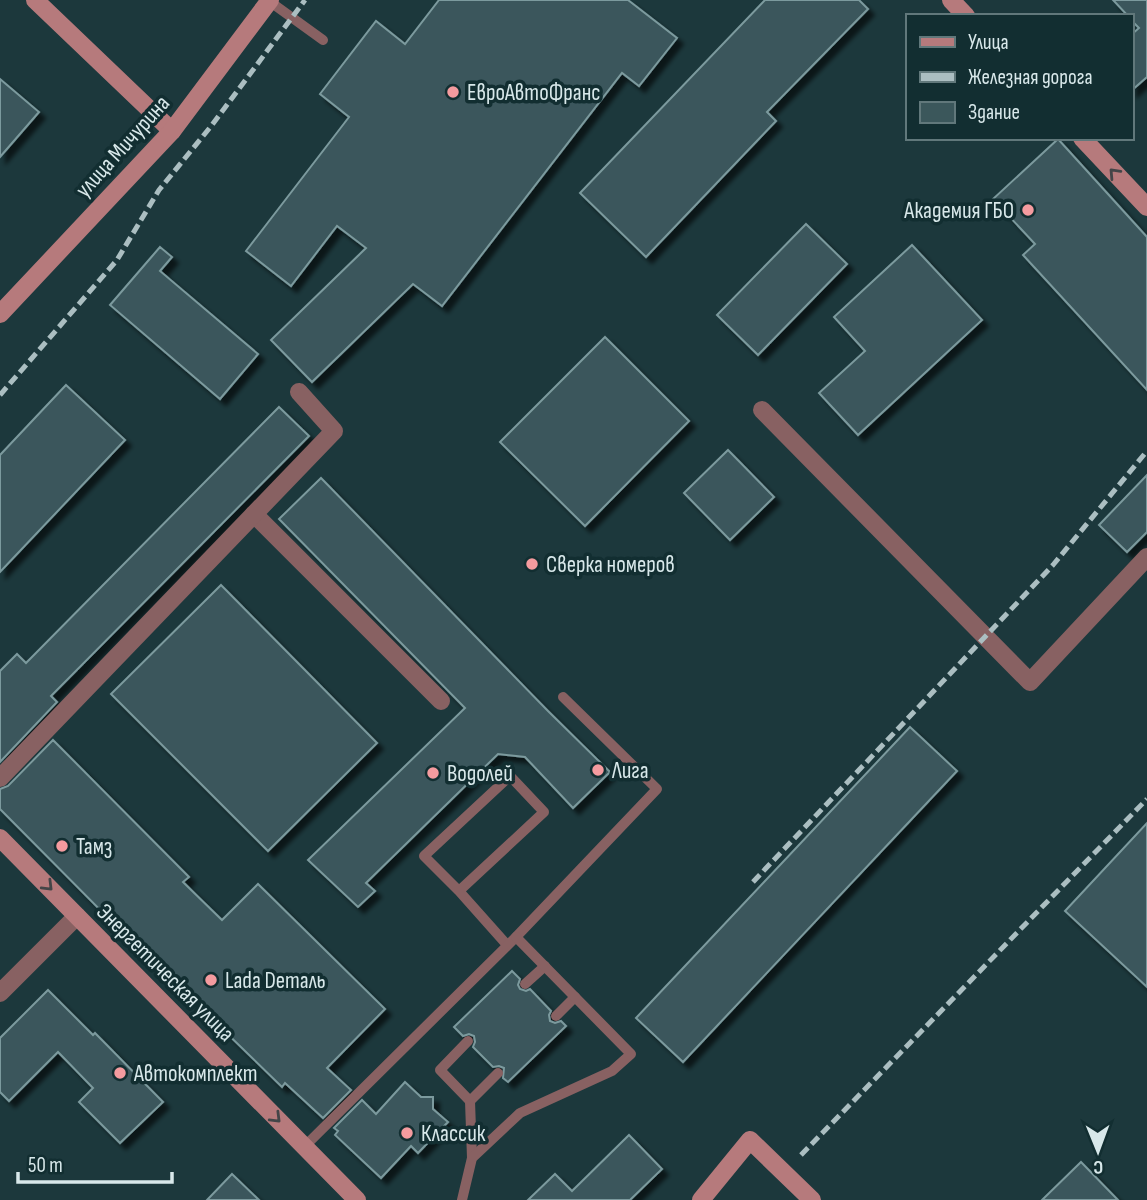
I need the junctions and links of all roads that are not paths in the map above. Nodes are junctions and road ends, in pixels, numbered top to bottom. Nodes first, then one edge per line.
1 (34, 0) edge
2 (269, 0) edge
3 (951, 0) edge
4 (964, 14) edge
5 (323, 40) dead end
6 (172, 131) junction
7 (1084, 140) edge
8 (1147, 207) edge
9 (0, 314) edge
10 (299, 392) dead end
11 (762, 410) dead end
12 (254, 514) junction
13 (1147, 557) edge
14 (562, 697) dead end
15 (441, 701) dead end
16 (0, 778) edge
17 (0, 838) edge
18 (459, 891) junction
19 (77, 916) junction
20 (516, 937) junction
21 (507, 945) junction
22 (545, 966) junction
23 (525, 984) dead end
24 (0, 993) edge
25 (575, 997) junction
26 (556, 1016) dead end
27 (468, 1041) dead end
28 (498, 1073) dead end
29 (470, 1101) junction
30 (304, 1147) junction
31 (472, 1158) junction
32 (357, 1200) edge
33 (462, 1200) edge
34 (701, 1200) edge
35 (811, 1200) edge

1 - 6 street
2 - 5 lane
2 - 6 street, улица Мичурина
3 - 4 street
6 - 9 street, улица Мичурина
8 -> 7 street
10 - 12 street
11 - 13 street
12 - 15 street
12 - 16 street
14 - 20 lane
17 -> 19 street, Энергетическая улица
18 - 18 lane
18 - 21 lane
19 - 24 street
19 -> 30 street, Энергетическая улица
20 - 21 lane
20 - 22 lane
21 - 30 lane
22 - 23 lane
22 - 25 lane
25 - 26 lane
25 - 31 lane
27 - 29 lane
28 - 29 lane
29 - 31 lane
30 - 32 street, Энергетическая улица
31 - 33 lane
34 - 35 street

